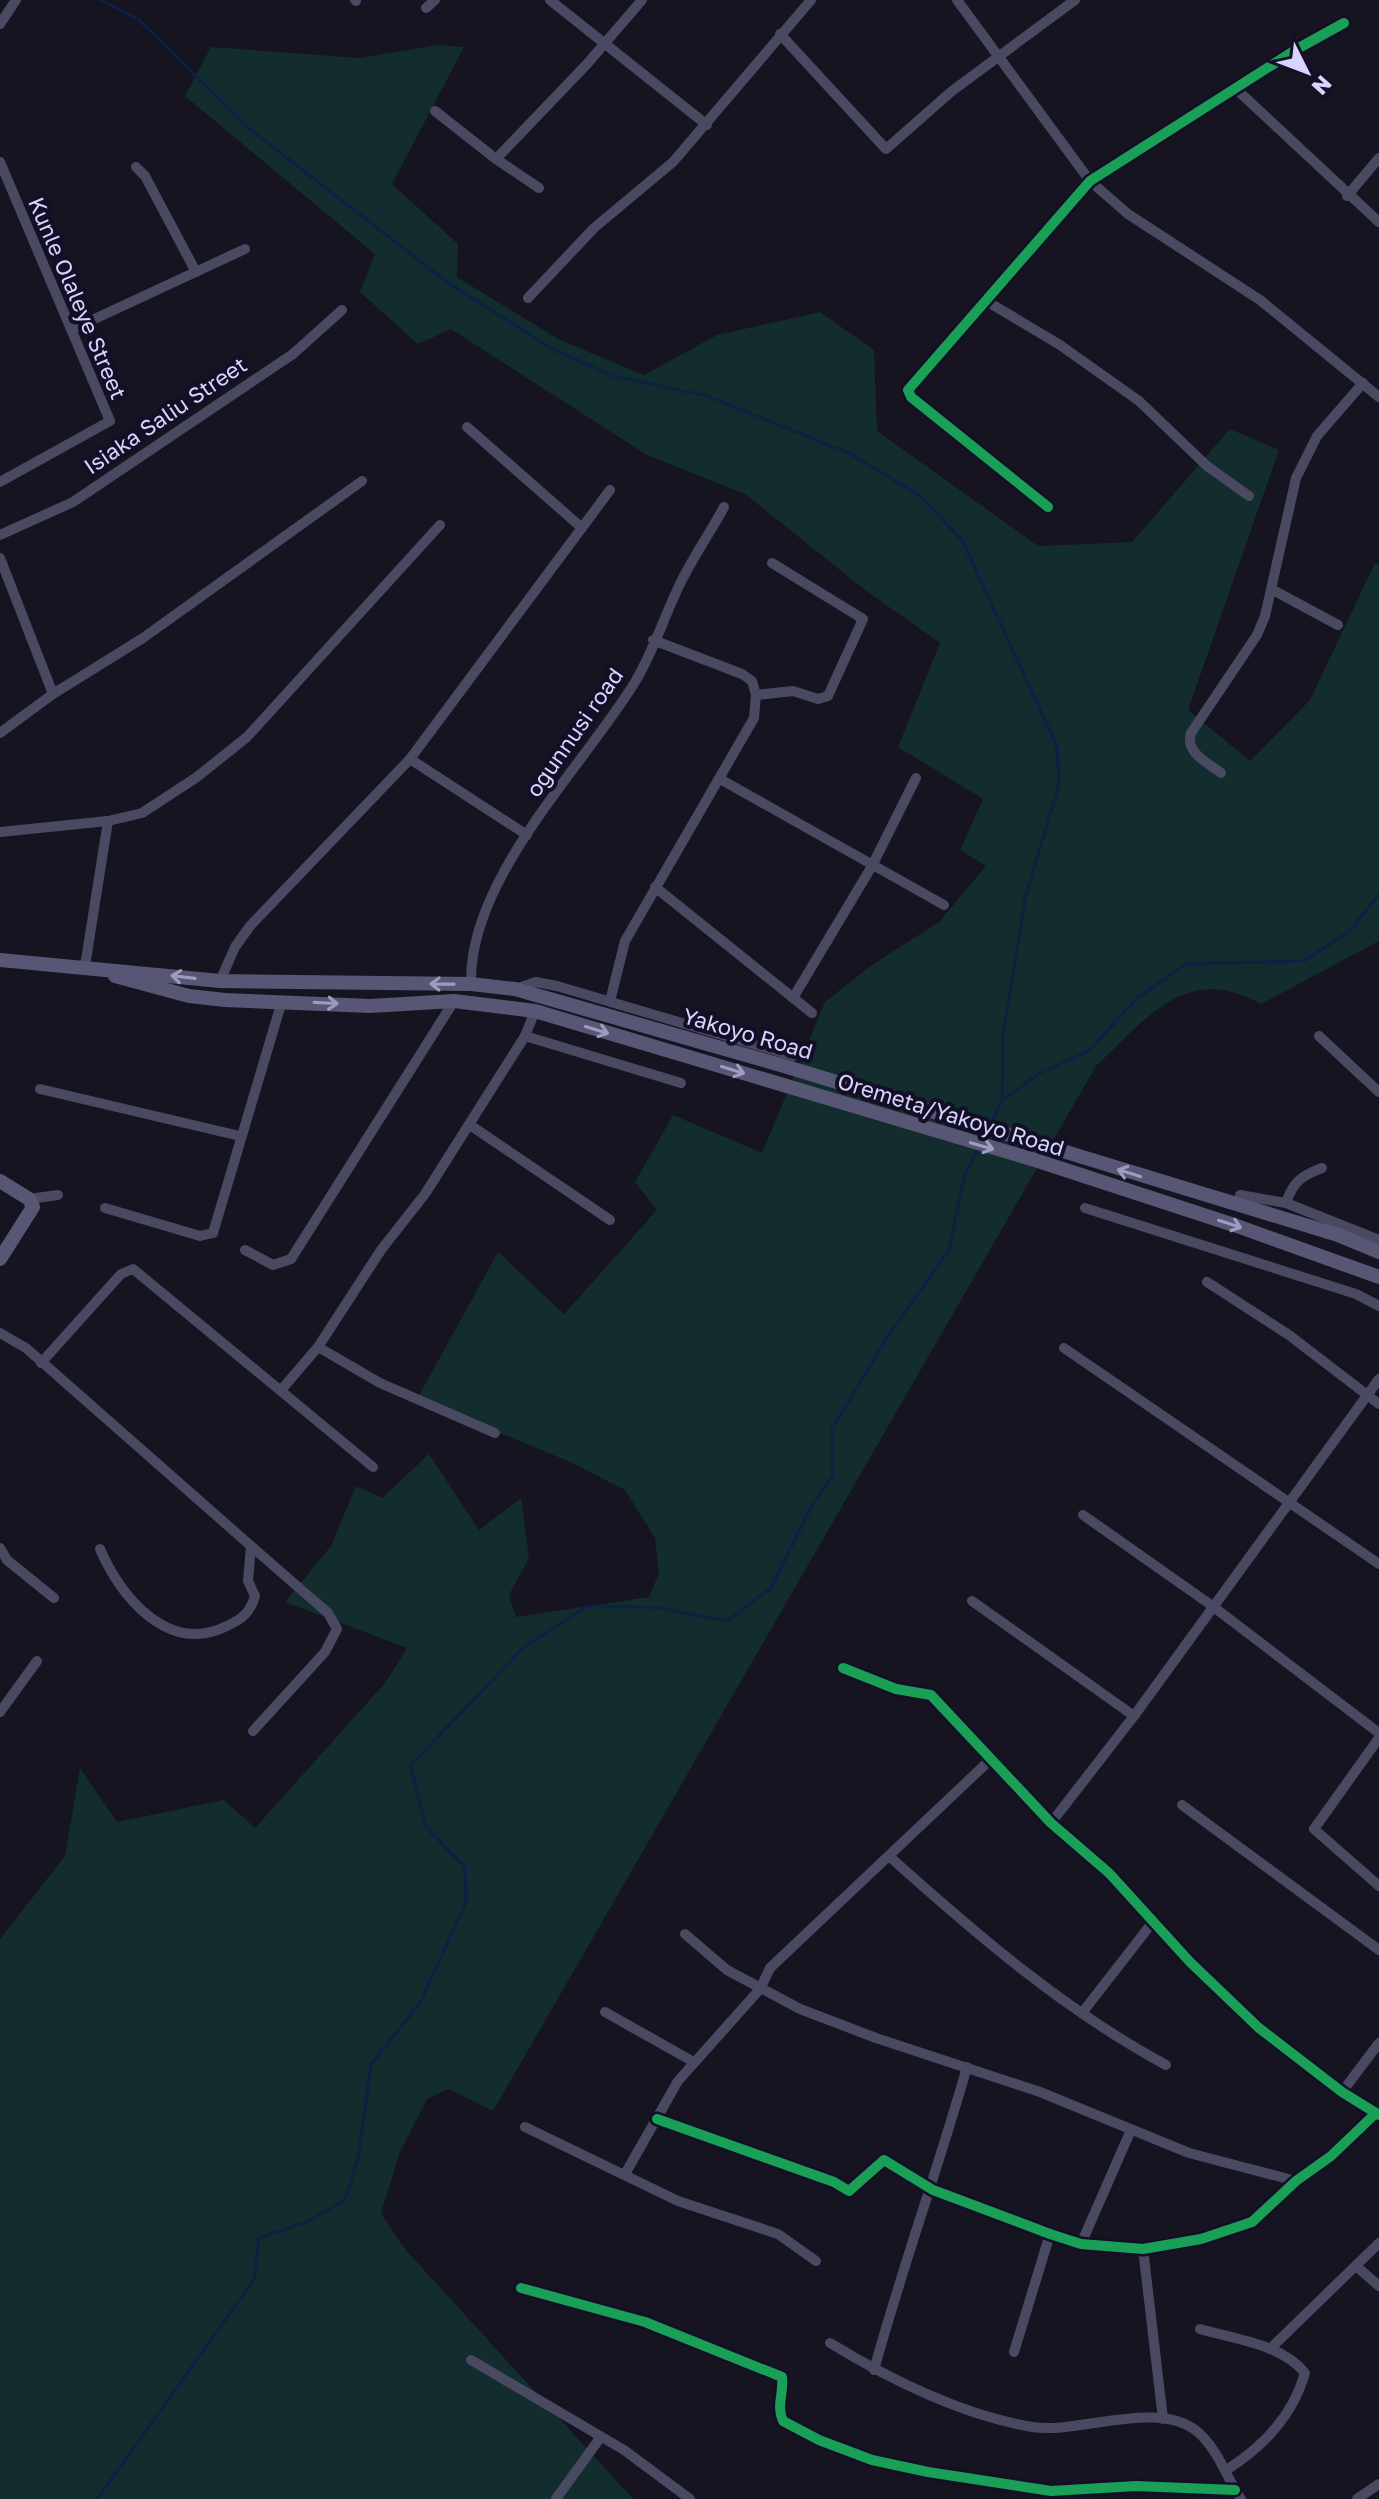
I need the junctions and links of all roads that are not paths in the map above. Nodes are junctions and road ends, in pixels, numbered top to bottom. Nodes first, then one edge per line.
1 (16, 0) edge
2 (435, 0) edge
3 (550, 0) edge
4 (642, 0) edge
5 (811, 0) edge
6 (957, 0) edge
7 (1075, 0) edge
8 (426, 8) dead end
9 (1344, 23) dead end
10 (0, 24) edge
11 (780, 34) junction
12 (604, 42) junction
13 (1000, 54) junction
14 (1235, 88) junction
15 (435, 111) dead end
16 (707, 125) junction
17 (1379, 158) edge
18 (496, 159) junction
19 (0, 162) edge
20 (136, 167) dead end
21 (1090, 181) junction
22 (539, 188) dead end
23 (1347, 196) junction
24 (1379, 222) edge
25 (245, 249) dead end
26 (196, 272) junction
27 (528, 298) dead end
28 (988, 302) junction
29 (342, 310) dead end
30 (73, 329) junction
31 (1363, 383) junction
32 (1379, 397) edge
33 (467, 427) dead end
34 (362, 481) dead end
35 (0, 482) edge
36 (610, 490) dead end
37 (1249, 496) dead end
38 (724, 507) dead end
39 (1048, 507) dead end
40 (440, 525) dead end
41 (582, 528) junction
42 (0, 535) edge
43 (0, 558) edge
44 (772, 563) dead end
45 (1273, 590) junction
46 (1338, 625) dead end
47 (653, 640) junction
48 (53, 694) junction
49 (756, 695) junction
50 (0, 733) edge
51 (410, 759) junction
52 (1221, 773) dead end
53 (916, 778) dead end
54 (720, 779) junction
55 (108, 821) junction
56 (0, 832) edge
57 (527, 835) junction
58 (872, 866) junction
59 (655, 887) junction
60 (944, 905) dead end
61 (0, 960) edge
62 (85, 966) junction
63 (220, 981) junction
64 (471, 984) junction
65 (515, 989) junction
66 (793, 998) junction
67 (282, 1001) junction
68 (454, 1001) junction
69 (610, 1001) junction
70 (535, 1011) junction
71 (812, 1013) dead end
72 (525, 1036) junction
73 (1319, 1036) dead end
74 (793, 1056) dead end
75 (681, 1083) dead end
76 (40, 1089) dead end
77 (1379, 1092) edge
78 (470, 1125) junction
79 (240, 1136) junction
80 (1322, 1168) dead end
81 (0, 1181) edge
82 (58, 1195) dead end
83 (1240, 1195) dead end
84 (29, 1199) junction
85 (1286, 1203) junction
86 (105, 1208) dead end
87 (1085, 1208) dead end
88 (610, 1220) dead end
89 (1379, 1240) edge
90 (245, 1250) dead end
91 (1379, 1252) edge
92 (0, 1259) edge
93 (1379, 1277) edge
94 (1207, 1282) dead end
95 (1379, 1306) edge
96 (0, 1333) edge
97 (318, 1347) junction
98 (1064, 1348) dead end
99 (41, 1363) junction
100 (1379, 1379) edge
101 (282, 1389) junction
102 (1367, 1395) junction
103 (1379, 1404) edge
104 (495, 1433) dead end
105 (373, 1467) dead end
106 (1290, 1500) junction
107 (1083, 1515) dead end
108 (251, 1546) junction
109 (0, 1548) edge
110 (100, 1549) dead end
111 (1379, 1564) edge
112 (54, 1598) dead end
113 (972, 1601) dead end
114 (1211, 1605) junction
115 (37, 1661) dead end
116 (843, 1668) dead end
117 (0, 1712) edge
118 (1134, 1716) junction
119 (253, 1731) dead end
120 (1379, 1736) edge
121 (990, 1760) junction
122 (1182, 1805) dead end
123 (1051, 1823) junction
124 (890, 1857) junction
125 (1379, 1886) edge
126 (1152, 1923) junction
127 (685, 1934) dead end
128 (1379, 1950) edge
129 (760, 1989) junction
130 (605, 2012) dead end
131 (1082, 2013) junction
132 (1379, 2043) edge
133 (692, 2061) junction
134 (1166, 2065) dead end
135 (967, 2067) junction
136 (1342, 2092) junction
137 (1378, 2114) edge
138 (657, 2119) junction
139 (525, 2127) dead end
140 (1131, 2130) junction
141 (625, 2174) junction
142 (1296, 2181) junction
143 (933, 2190) junction
144 (1050, 2234) junction
145 (1379, 2243) edge
146 (1081, 2244) junction
147 (1143, 2249) junction
148 (816, 2261) dead end
149 (1356, 2266) junction
150 (1379, 2286) edge
151 (521, 2288) dead end
152 (1200, 2329) dead end
153 (830, 2343) dead end
154 (1270, 2349) junction
155 (1014, 2352) dead end
156 (471, 2360) dead end
157 (874, 2370) junction
158 (1163, 2419) junction
159 (600, 2438) junction
160 (1228, 2469) junction
161 (1379, 2484) edge
162 (1238, 2494) edge
163 (556, 2499) edge
164 (690, 2499) edge
165 (1357, 2499) edge

1 - 10 street
2 - 8 street
3 - 12 street
4 - 12 street
5 - 11 street
6 - 13 street
7 - 13 street
9 - 14 street
11 - 13 street
11 - 16 street
12 - 16 street
12 - 18 street
13 - 21 street
14 - 21 street
14 - 23 street
15 - 18 street
16 - 27 street
17 - 23 street
18 - 22 street
19 - 30 street, Kunle Olaleye Street
20 - 26 street
21 - 28 street
21 - 31 street
23 - 24 street
25 - 26 street
26 - 30 street
28 - 37 street
28 - 39 street
29 - 42 street, Isiaka Saliu Street
30 - 35 street, Kunle Olaleye Street
31 - 32 street
31 - 45 street
33 - 41 street
34 - 48 street
36 - 41 street
38 - 47 street, ogunnusi road
40 - 55 street
41 - 51 street
43 - 48 street
44 - 49 street
45 - 46 street
45 - 52 street
47 - 49 street
47 - 57 street, ogunnusi road
48 - 50 street
49 - 54 street
51 - 57 street
51 - 63 street
53 - 58 street
54 - 58 street
54 - 59 street
55 - 56 street
55 - 62 street
57 - 64 street, ogunnusi road
58 - 60 street
58 - 66 street
59 - 66 street
59 - 69 street
61 - 62 main road
63 -> 62 main road, Yakoyo Road
62 - 67 main road, Oremeta/Yakoyo Road
64 -> 63 main road, Yakoyo Road
64 - 65 main road, Yakoyo Road
65 - 69 street
91 -> 65 main road, Yakoyo Road
66 - 71 street
67 -> 68 main road, Oremeta/Yakoyo Road
67 - 79 street
68 - 70 main road, Oremeta/Yakoyo Road
68 - 90 street
69 - 74 street
70 - 72 street
70 -> 93 main road, Oremeta/Yakoyo Road
72 - 75 street
72 - 78 street
73 - 77 street
76 - 79 street
78 - 88 street
78 - 97 street
79 - 86 street
80 - 85 street
81 - 84 main road
82 - 84 street
83 - 85 street
84 - 92 main road
85 - 89 street
87 - 95 street
94 - 102 street
96 - 99 street
97 - 101 street
97 - 104 street
98 - 106 street
99 - 101 street
99 - 108 street
100 - 102 street
101 - 105 street
102 - 103 street
102 - 106 street
106 - 111 street
106 - 114 street
107 - 114 street
108 - 110 street
108 - 119 street
109 - 112 street
113 - 118 street
114 - 118 street
114 - 120 street
115 - 117 street
116 - 121 street
118 - 123 street
120 - 125 street
121 - 123 street
121 - 124 street
122 - 128 street
123 - 126 street
124 - 129 street
124 - 131 street
126 - 131 street
126 - 136 street
127 - 129 street
129 - 133 street
129 - 135 street
130 - 133 street
131 - 134 street
132 - 136 street
133 - 138 street
135 - 140 street
135 - 143 street
136 - 137 street
137 - 142 street
138 - 141 street
138 - 143 street
139 - 141 street
140 - 142 street
140 - 146 street
141 - 148 street
142 - 147 street
143 - 144 street
143 - 157 street
144 - 146 street
144 - 155 street
145 - 149 street
146 - 147 street
147 - 158 street
149 - 150 street
149 - 154 street
151 - 162 street
152 - 154 street
153 - 157 street
154 - 160 street
156 - 159 street
157 - 158 street
158 - 160 street
159 - 163 street
159 - 164 street
160 - 162 street
161 - 165 street

